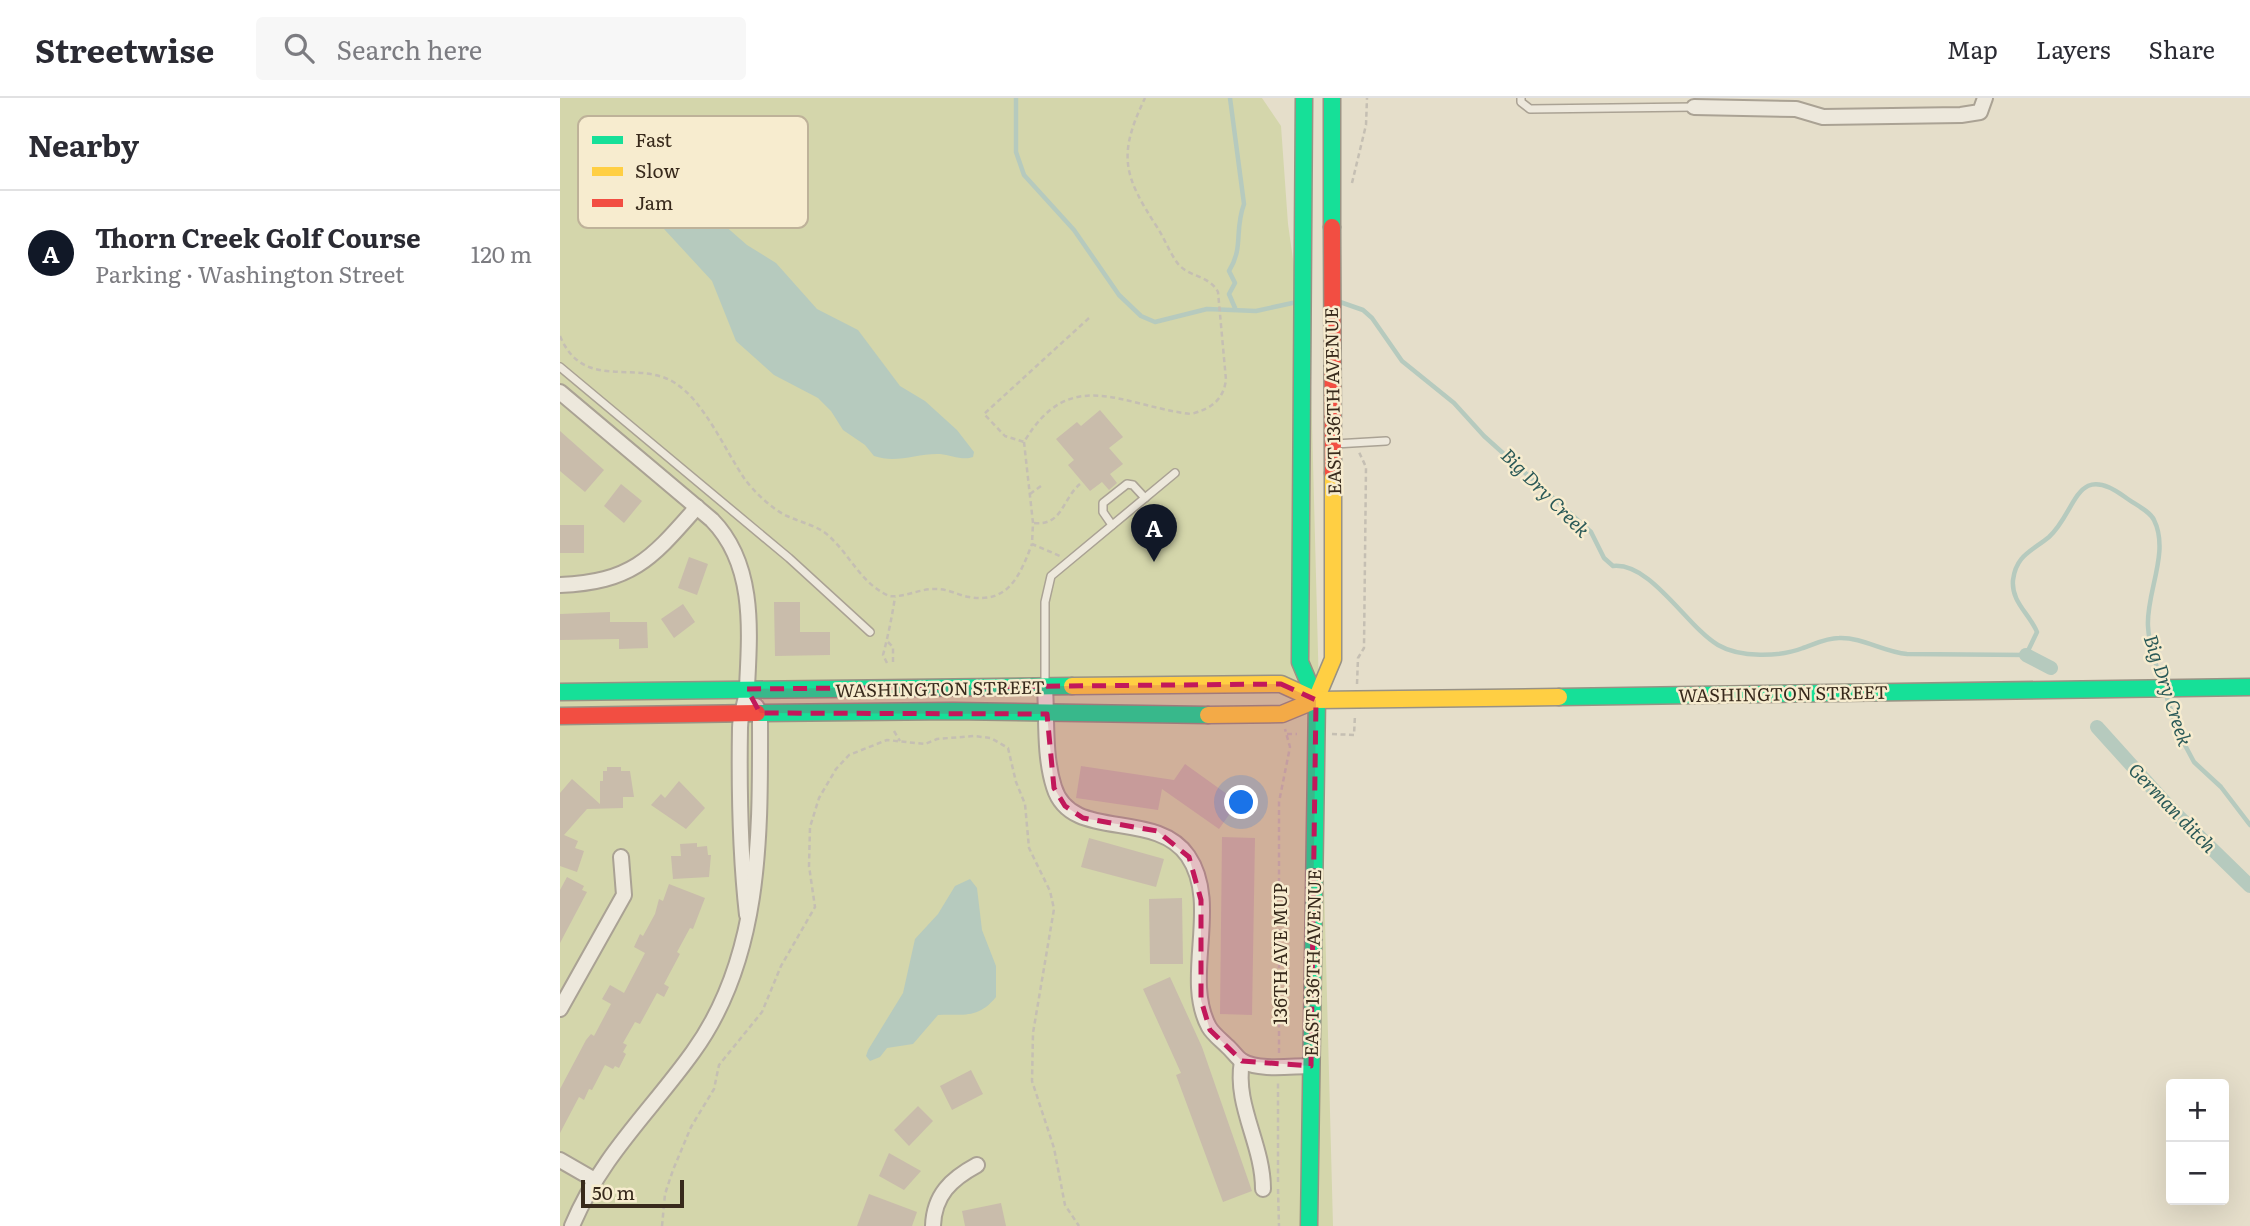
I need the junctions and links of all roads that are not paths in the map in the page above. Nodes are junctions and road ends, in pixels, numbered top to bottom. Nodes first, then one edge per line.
1 (1304, 98) edge
2 (1332, 98) edge
3 (1521, 98) edge
4 (1644, 98) edge
5 (1985, 98) edge
6 (1745, 103) edge
7 (1783, 103) edge
8 (1700, 105) edge
9 (1644, 108) junction
10 (560, 367) edge
11 (560, 392) edge
12 (1386, 440) dead end
13 (1332, 445) junction
14 (1175, 473) dead end
15 (1145, 498) junction
16 (697, 507) junction
17 (1112, 525) junction
18 (560, 585) edge
19 (870, 632) dead end
20 (1045, 687) junction
21 (2250, 687) edge
22 (747, 689) junction
23 (560, 692) edge
24 (1316, 700) junction
25 (740, 713) junction
26 (760, 713) junction
27 (1047, 714) junction
28 (560, 716) edge
29 (621, 858) dead end
30 (747, 915) junction
31 (560, 1009) edge
32 (1242, 1061) junction
33 (1311, 1066) junction
34 (560, 1160) edge
35 (977, 1166) dead end
36 (593, 1178) junction
37 (1263, 1189) dead end
38 (572, 1226) edge
39 (933, 1226) edge
40 (1308, 1226) edge

1 - 24 main road, EAST 136TH AVENUE
2 - 13 main road, EAST 136TH AVENUE
3 - 9 lane
4 - 9 lane
5 - 7 street
6 - 7 street
6 - 8 street
8 - 9 lane
10 - 19 lane
11 - 16 street
12 - 13 lane
13 - 24 main road, EAST 136TH AVENUE
14 - 15 lane
15 - 17 lane
15 - 17 lane
16 - 18 street
16 - 22 street
17 - 20 lane
20 - 22 main road, WASHINGTON STREET
20 - 24 main road, WASHINGTON STREET
20 - 27 street
21 - 24 main road, WASHINGTON STREET
22 - 23 main road, WASHINGTON STREET
22 - 25 street
22 - 26 street
24 - 27 main road, WASHINGTON STREET
24 - 33 main road, EAST 136TH AVENUE
25 - 26 main road, WASHINGTON STREET
25 - 28 main road, WASHINGTON STREET
25 - 30 street
26 - 27 main road, WASHINGTON STREET
26 - 30 street
27 - 32 street
29 - 31 street
30 - 36 street
32 - 33 street
32 - 37 street
33 - 40 main road, EAST 136TH AVENUE
34 - 36 street
35 - 39 street
36 - 38 street

